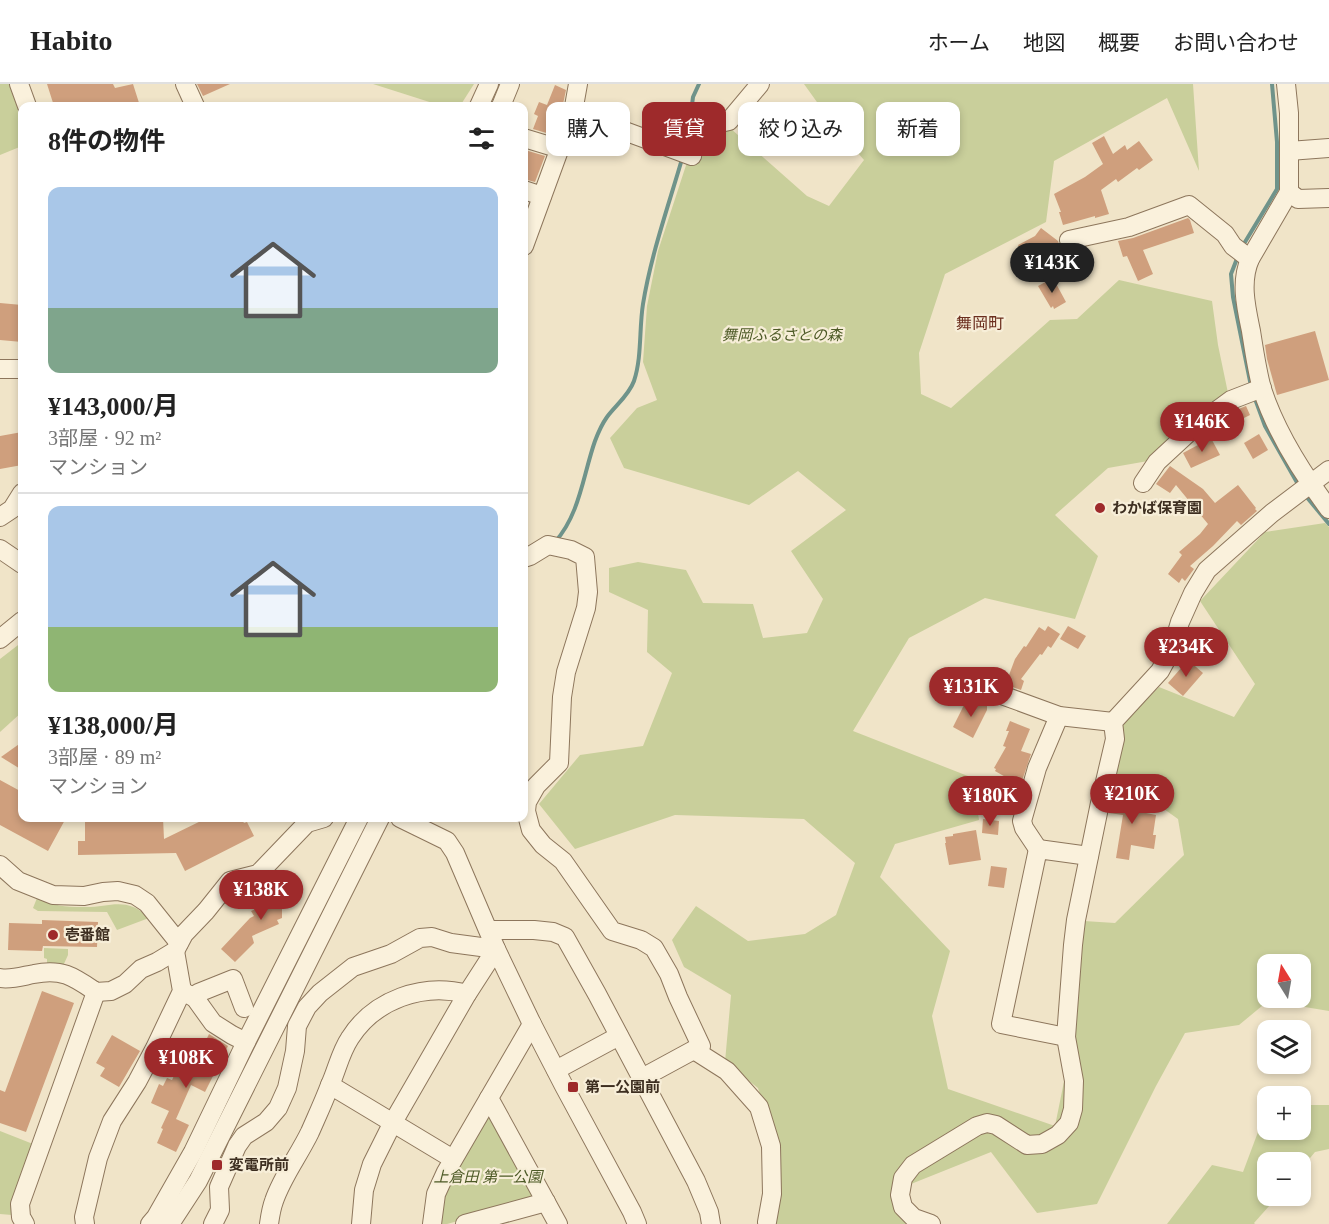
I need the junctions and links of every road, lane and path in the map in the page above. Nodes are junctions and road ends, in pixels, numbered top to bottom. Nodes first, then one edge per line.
1 (19, 84) edge
2 (185, 84) edge
3 (489, 84) edge
4 (510, 84) edge
5 (578, 84) edge
6 (760, 84) edge
7 (1286, 84) edge
8 (26, 102) edge
9 (193, 102) edge
10 (481, 102) edge
11 (503, 102) edge
12 (575, 102) edge
13 (630, 133) edge
14 (528, 139) edge
15 (546, 145) edge
16 (1329, 148) edge
17 (1289, 151) junction
18 (557, 156) edge
19 (528, 191) edge
20 (1289, 192) junction
21 (542, 196) junction
22 (1329, 198) edge
23 (528, 235) edge
24 (1069, 240) dead end
25 (1250, 259) junction
26 (0, 369) edge
27 (18, 369) edge
28 (1262, 388) junction
29 (1329, 470) edge
30 (1143, 483) dead end
31 (1310, 484) junction
32 (18, 499) edge
33 (1329, 509) edge
34 (0, 517) edge
35 (0, 549) edge
36 (528, 557) edge
37 (18, 561) edge
38 (18, 624) edge
39 (0, 639) edge
40 (957, 689) dead end
41 (1059, 716) junction
42 (1113, 722) junction
43 (528, 800) edge
44 (528, 819) edge
45 (310, 822) edge
46 (357, 822) edge
47 (378, 822) edge
48 (408, 822) edge
49 (1038, 849) junction
50 (1089, 856) junction
51 (0, 866) edge
52 (489, 930) junction
53 (177, 947) junction
54 (496, 949) junction
55 (0, 978) edge
56 (96, 992) junction
57 (189, 994) junction
58 (467, 994) junction
59 (244, 1008) dead end
60 (532, 1024) junction
61 (619, 1036) junction
62 (1066, 1037) junction
63 (246, 1042) junction
64 (694, 1050) junction
65 (556, 1070) junction
66 (642, 1078) junction
67 (330, 1085) junction
68 (489, 1098) junction
69 (392, 1124) junction
70 (453, 1159) junction
71 (546, 1202) junction
72 (767, 1222) dead end
73 (25, 1224) edge
74 (85, 1224) edge
75 (150, 1224) edge
76 (170, 1224) edge
77 (213, 1224) edge
78 (269, 1224) edge
79 (361, 1224) edge
80 (432, 1224) edge
81 (465, 1224) edge
82 (558, 1224) edge
83 (637, 1224) edge
84 (711, 1224) edge
85 (931, 1224) edge

1 - 8 street
2 - 9 street
3 - 10 street
4 - 11 street
5 - 12 street
6 - 13 street
7 - 17 street
14 - 15 street
16 - 17 street
17 - 20 street
18 - 21 street
19 - 21 street
20 - 22 street
20 - 25 street
21 - 23 street
24 - 25 street
25 - 28 street
26 - 27 street
28 - 30 street
28 - 31 street
29 - 31 street
31 - 33 street
31 - 42 street
32 - 34 street
35 - 37 street
36 - 43 street
38 - 39 street
40 - 41 street
41 - 42 street
41 - 49 street
42 - 50 street
44 - 64 street
45 - 53 street
46 - 63 street
47 - 76 street
48 - 52 street
49 - 50 street
49 - 62 street
50 - 62 street
51 - 53 street
52 - 54 street
52 - 61 street
53 - 56 street
53 - 57 street
54 - 58 street
54 - 60 street
54 - 77 street
55 - 56 street
56 - 73 street
57 - 59 street
57 - 63 street
57 - 74 street
58 - 67 street
58 - 69 street
60 - 65 street
60 - 68 street
61 - 65 street
61 - 66 street
62 - 85 street
63 - 75 street
64 - 66 street
64 - 72 street
65 - 83 street
66 - 84 street
67 - 69 street
67 - 78 street
68 - 70 street
68 - 71 street
69 - 70 street
69 - 79 street
70 - 80 street
71 - 81 street
71 - 82 street

